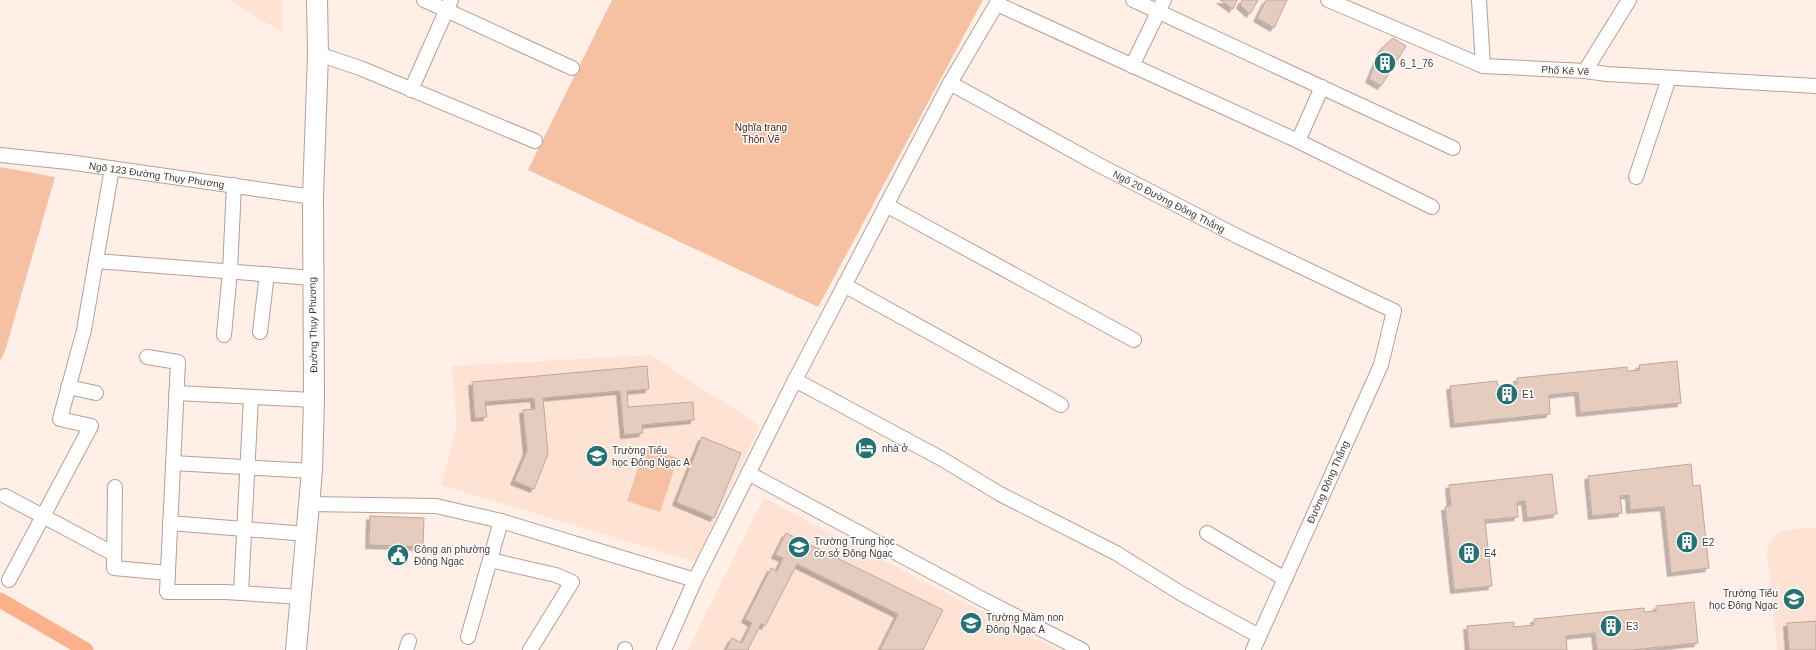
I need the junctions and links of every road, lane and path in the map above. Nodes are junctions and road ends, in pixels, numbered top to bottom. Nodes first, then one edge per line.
1 (317, 0) edge
2 (424, 0) edge
3 (1133, 0) edge
4 (1328, 0) edge
5 (1478, 0) edge
6 (1629, 0) edge
7 (998, 2) edge
8 (449, 5) edge
9 (1162, 6) edge
10 (318, 54) junction
11 (1132, 66) junction
12 (1483, 66) junction
13 (572, 68) dead end
14 (1585, 71) junction
15 (1669, 78) junction
16 (950, 83) junction
17 (1816, 86) edge
18 (1322, 87) junction
19 (411, 90) junction
20 (1298, 141) junction
21 (535, 142) dead end
22 (1453, 148) dead end
23 (0, 155) edge
24 (112, 168) junction
25 (1636, 177) dead end
26 (234, 185) junction
27 (313, 196) junction
28 (886, 205) junction
29 (1432, 207) dead end
30 (96, 261) junction
31 (230, 271) junction
32 (267, 274) junction
33 (313, 278) junction
34 (844, 285) junction
35 (1394, 311) joint
36 (260, 332) dead end
37 (224, 335) dead end
38 (1134, 340) dead end
39 (147, 357) dead end
40 (795, 380) junction
41 (68, 387) junction
42 (96, 393) dead end
43 (176, 393) junction
44 (251, 397) junction
45 (314, 400) junction
46 (1061, 405) dead end
47 (173, 463) junction
48 (247, 467) junction
49 (312, 471) junction
50 (748, 473) junction
51 (116, 487) dead end
52 (6, 496) dead end
53 (309, 504) junction
54 (43, 515) junction
55 (501, 521) junction
56 (170, 523) junction
57 (245, 529) junction
58 (1207, 533) dead end
59 (306, 534) junction
60 (114, 554) junction
61 (490, 560) junction
62 (168, 573) junction
63 (1285, 579) junction
64 (9, 580) dead end
65 (695, 580) junction
66 (241, 592) junction
67 (301, 597) junction
68 (1259, 636) junction
69 (468, 637) dead end
70 (296, 650) edge
71 (530, 650) edge
72 (664, 650) edge
73 (1082, 650) edge
74 (1253, 650) edge

1 - 10 main road, Đường Thụy Phương
2 - 8 street
3 - 9 street
4 - 12 street, Phố Kẻ Vẽ
5 - 12 street
6 - 14 street
7 - 11 street
7 - 16 street
8 - 13 street
8 - 19 street
9 - 11 street
9 - 18 street
10 - 19 street
10 - 27 main road, Đường Thụy Phương
11 - 20 street
12 - 14 street, Phố Kẻ Vẽ
14 - 15 street, Phố Kẻ Vẽ
15 - 17 street, Phố Kẻ Vẽ
15 - 25 street
16 - 28 street
16 - 35 street, Ngõ 20 Đường Đồng Thắng
18 - 20 street
18 - 22 street
19 - 21 street
20 - 29 street
23 - 24 street, Ngõ 123 Đường Thụy Phương
24 - 26 street, Ngõ 123 Đường Thụy Phương
24 - 30 street
26 - 27 street, Ngõ 123 Đường Thụy Phương
26 - 31 street
27 - 33 main road, Đường Thụy Phương
28 - 34 street
28 - 38 street
30 - 31 street
30 - 41 street
31 - 32 street
31 - 37 street
32 - 33 street
32 - 36 street
33 - 45 main road, Đường Thụy Phương
34 - 40 street
34 - 46 street
35 - 63 street, Đường Đông Thắng
39 - 43 street
40 - 50 street
40 - 68 street
41 - 42 street
41 - 54 street
43 - 44 street
43 - 47 street
44 - 45 street
44 - 48 street
45 - 49 main road, Đường Thụy Phương
47 - 48 street
47 - 56 street
48 - 49 street
48 - 57 street
49 - 53 main road, Đường Thụy Phương
50 - 65 street
50 - 73 street
51 - 60 street
52 - 54 street
53 - 55 street
53 - 59 main road, Đường Thụy Phương
54 - 60 street
54 - 64 street
55 - 61 street
55 - 65 street
56 - 57 street
56 - 62 street
57 - 59 street
57 - 66 street
58 - 63 street
59 - 67 main road, Đường Thụy Phương
60 - 62 street
61 - 69 street
61 - 71 street
62 - 66 street
63 - 68 street, Đường Đông Thắng
65 - 72 street
66 - 67 street
67 - 70 main road, Đường Thụy Phương
68 - 74 street, Đường Đông Thắng

